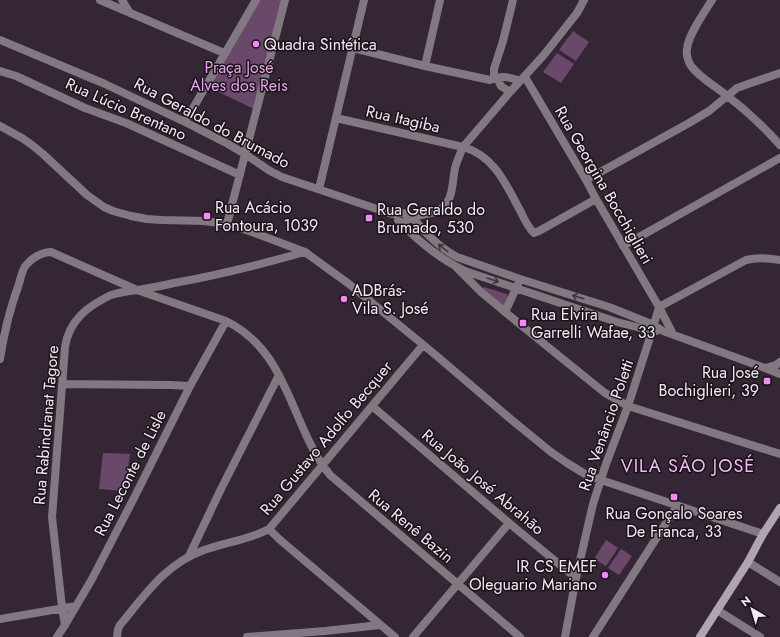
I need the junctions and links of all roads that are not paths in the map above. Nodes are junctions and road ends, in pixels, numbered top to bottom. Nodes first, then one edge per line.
1 (100, 0) edge
2 (122, 0) edge
3 (256, 0) edge
4 (285, 0) edge
5 (364, 0) edge
6 (440, 0) edge
7 (513, 0) edge
8 (584, 0) edge
9 (712, 0) edge
10 (131, 13) junction
11 (0, 40) edge
12 (354, 48) junction
13 (224, 53) junction
14 (425, 66) junction
15 (0, 70) edge
16 (780, 73) edge
17 (495, 78) junction
18 (522, 79) junction
19 (510, 92) junction
20 (728, 96) junction
21 (336, 118) junction
22 (185, 122) junction
23 (0, 126) edge
24 (780, 145) edge
25 (463, 148) junction
26 (245, 154) junction
27 (780, 158) edge
28 (240, 175) junction
29 (586, 180) junction
30 (319, 189) junction
31 (596, 199) junction
32 (392, 214) junction
33 (412, 218) junction
34 (401, 223) junction
35 (227, 224) junction
36 (623, 246) junction
37 (304, 252) junction
38 (457, 257) junction
39 (780, 260) edge
40 (456, 267) junction
41 (520, 279) junction
42 (516, 288) junction
43 (137, 290) junction
44 (659, 307) junction
45 (505, 312) junction
46 (226, 321) junction
47 (653, 328) junction
48 (673, 334) junction
49 (423, 345) junction
50 (0, 359) edge
51 (780, 362) edge
52 (765, 368) junction
53 (780, 374) edge
54 (279, 375) junction
55 (63, 384) junction
56 (190, 386) junction
57 (372, 406) junction
58 (628, 406) junction
59 (780, 454) edge
60 (322, 466) junction
61 (601, 480) junction
62 (678, 506) junction
63 (779, 512) edge
64 (509, 523) junction
65 (269, 529) junction
66 (763, 534) junction
67 (189, 556) junction
68 (748, 562) junction
69 (576, 578) junction
70 (780, 582) edge
71 (458, 584) junction
72 (76, 606) junction
73 (62, 608) junction
74 (717, 610) junction
75 (0, 619) edge
76 (65, 625) junction
77 (380, 625) junction
78 (57, 637) edge
79 (117, 637) edge
80 (247, 637) edge
81 (395, 637) edge
82 (413, 637) edge
83 (520, 637) edge
84 (565, 637) edge
85 (594, 637) edge
86 (700, 637) edge
87 (760, 637) edge

1 - 10 street
2 - 10 street
3 - 13 street
4 - 26 street
5 - 12 street
6 - 14 street
7 - 17 street
8 - 18 street
9 - 20 street
10 - 13 street
11 - 22 street, Rua Geraldo do Brumado
12 - 14 street
12 - 21 street
13 - 22 street
14 - 17 street
15 - 28 street, Rua Lúcio Brentano
16 - 20 street
17 - 18 street
17 - 19 street
18 - 19 street
18 - 29 street, Rua Georgina Bocchiglieri
19 - 25 street
20 - 24 street
20 - 29 street
21 - 25 street, Rua Itagiba
21 - 30 street
22 - 26 street, Rua Geraldo do Brumado
23 - 35 street
25 - 31 street, Rua Itagiba
25 - 33 street
26 - 28 street
26 - 30 street, Rua Geraldo do Brumado
27 - 36 street
28 - 35 street
29 - 31 street, Rua Georgina Bocchiglieri
30 - 32 street, Rua Geraldo do Brumado
31 - 36 street, Rua Georgina Bocchiglieri
32 - 33 street, Rua Geraldo do Brumado
32 - 34 street
33 - 34 street
38 -> 33 street
34 - 40 street
35 - 37 street
36 - 44 street, Rua Georgina Bocchiglieri
37 - 43 street, Rua Rabindranat Tagore
37 - 49 street
38 - 40 street
38 - 41 street
39 - 44 street
40 -> 42 street
40 - 45 street
41 - 42 street
47 -> 41 street
42 - 45 street
42 - 47 street
43 - 46 street, Rua Renê Bazin
43 - 50 street, Rua Renê Bazin
43 - 55 street, Rua Rabindranat Tagore
44 - 47 street, Rua Venâncio Poletti
44 - 48 street, Rua Georgina Bocchiglieri
45 - 58 street
46 - 54 street, Rua Renê Bazin
46 - 56 street, Rua Leconte de Lisle
47 - 48 street
47 - 58 street, Rua Venâncio Poletti
48 - 52 street
49 - 57 street, Rua Gustavo Adolfo Becquer
49 - 61 street
51 - 52 street
52 - 53 street
54 - 60 street, Rua Renê Bazin
54 - 67 street
55 - 56 street
55 - 73 street, Rua Rabindranat Tagore
56 - 72 street, Rua Leconte de Lisle
57 - 60 street, Rua Gustavo Adolfo Becquer
57 - 64 street, Rua João José Abrahão
58 - 59 street
58 - 61 street, Rua Venâncio Poletti
60 - 65 street, Rua Gustavo Adolfo Becquer
60 - 71 street, Rua Renê Bazin
61 - 62 street
61 - 69 street, Rua Venâncio Poletti
62 - 66 street
62 - 85 street
63 - 66 street
64 - 69 street, Rua João José Abrahão
64 - 71 street
65 - 67 street, Rua Gustavo Adolfo Becquer
65 - 77 street
66 - 68 street
67 - 79 street, Rua Gustavo Adolfo Becquer
68 - 70 street
68 - 74 street
69 - 84 street, Rua Venâncio Poletti
71 - 82 street
71 - 83 street, Rua Renê Bazin
72 - 73 street
72 - 76 street, Rua Leconte de Lisle
73 - 75 street
73 - 76 street, Rua Rabindranat Tagore
74 - 86 street
74 - 87 street
76 - 78 street, Rua Leconte de Lisle
77 - 80 street
77 - 81 street

